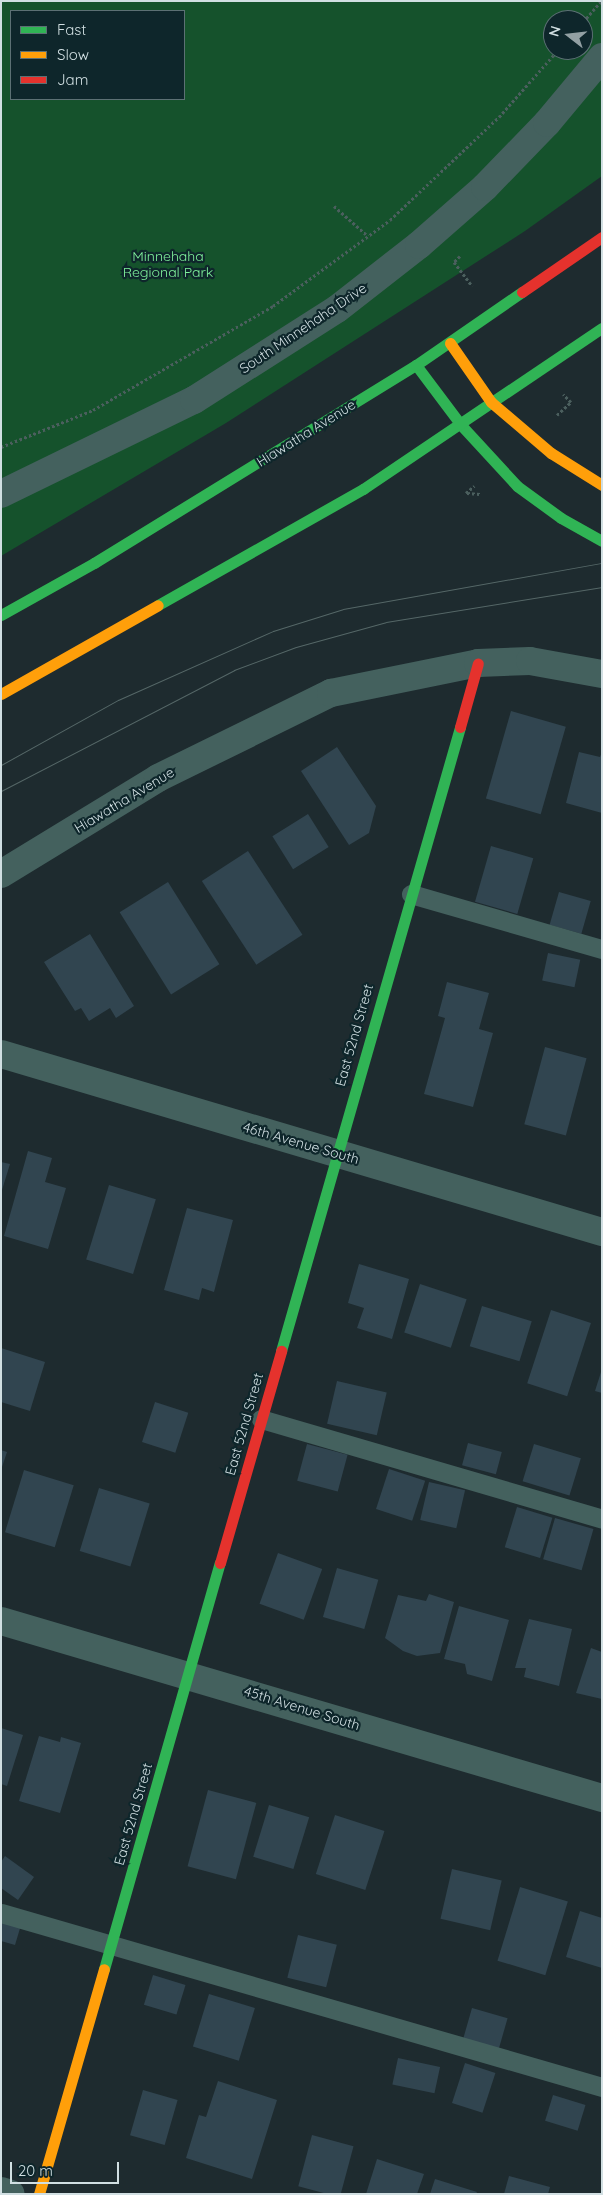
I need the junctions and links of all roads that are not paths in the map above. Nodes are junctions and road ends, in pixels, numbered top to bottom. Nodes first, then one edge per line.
1 (602, 57) edge
2 (602, 237) edge
3 (602, 328) edge
4 (450, 343) junction
5 (416, 365) junction
6 (491, 402) junction
7 (461, 425) junction
8 (602, 485) edge
9 (1, 494) edge
10 (602, 541) edge
11 (1, 615) edge
12 (478, 663) junction
13 (602, 674) edge
14 (1, 694) edge
15 (1, 874) edge
16 (411, 894) junction
17 (602, 949) edge
18 (1, 1054) edge
19 (335, 1154) junction
20 (602, 1232) edge
21 (261, 1419) junction
22 (602, 1519) edge
23 (1, 1621) edge
24 (188, 1674) junction
25 (602, 1798) edge
26 (1, 1913) edge
27 (112, 1946) junction
28 (602, 2087) edge
29 (1, 2191) edge
30 (11, 2194) edge
31 (39, 2194) edge

1 - 9 street, South Minnehaha Drive
2 - 4 main road, Hiawatha Avenue
3 - 6 main road
4 - 5 main road, Hiawatha Avenue
4 - 6 main road
5 - 7 main road
5 - 11 main road, Hiawatha Avenue
6 - 7 main road
6 - 8 main road
7 - 10 main road
7 - 14 main road
12 - 13 street, Hiawatha Avenue
12 - 15 street, Hiawatha Avenue
12 - 16 main road, East 52nd Street
16 - 17 lane
16 - 19 main road, East 52nd Street
18 - 19 street, 46th Avenue South
19 - 20 street, 46th Avenue South
19 - 21 main road, East 52nd Street
21 - 22 lane
21 - 24 main road, East 52nd Street
23 - 24 street, 45th Avenue South
24 - 25 street, 45th Avenue South
24 - 27 main road, East 52nd Street
26 - 27 lane
27 - 28 lane
27 - 31 main road, East 52nd Street
29 - 30 street

